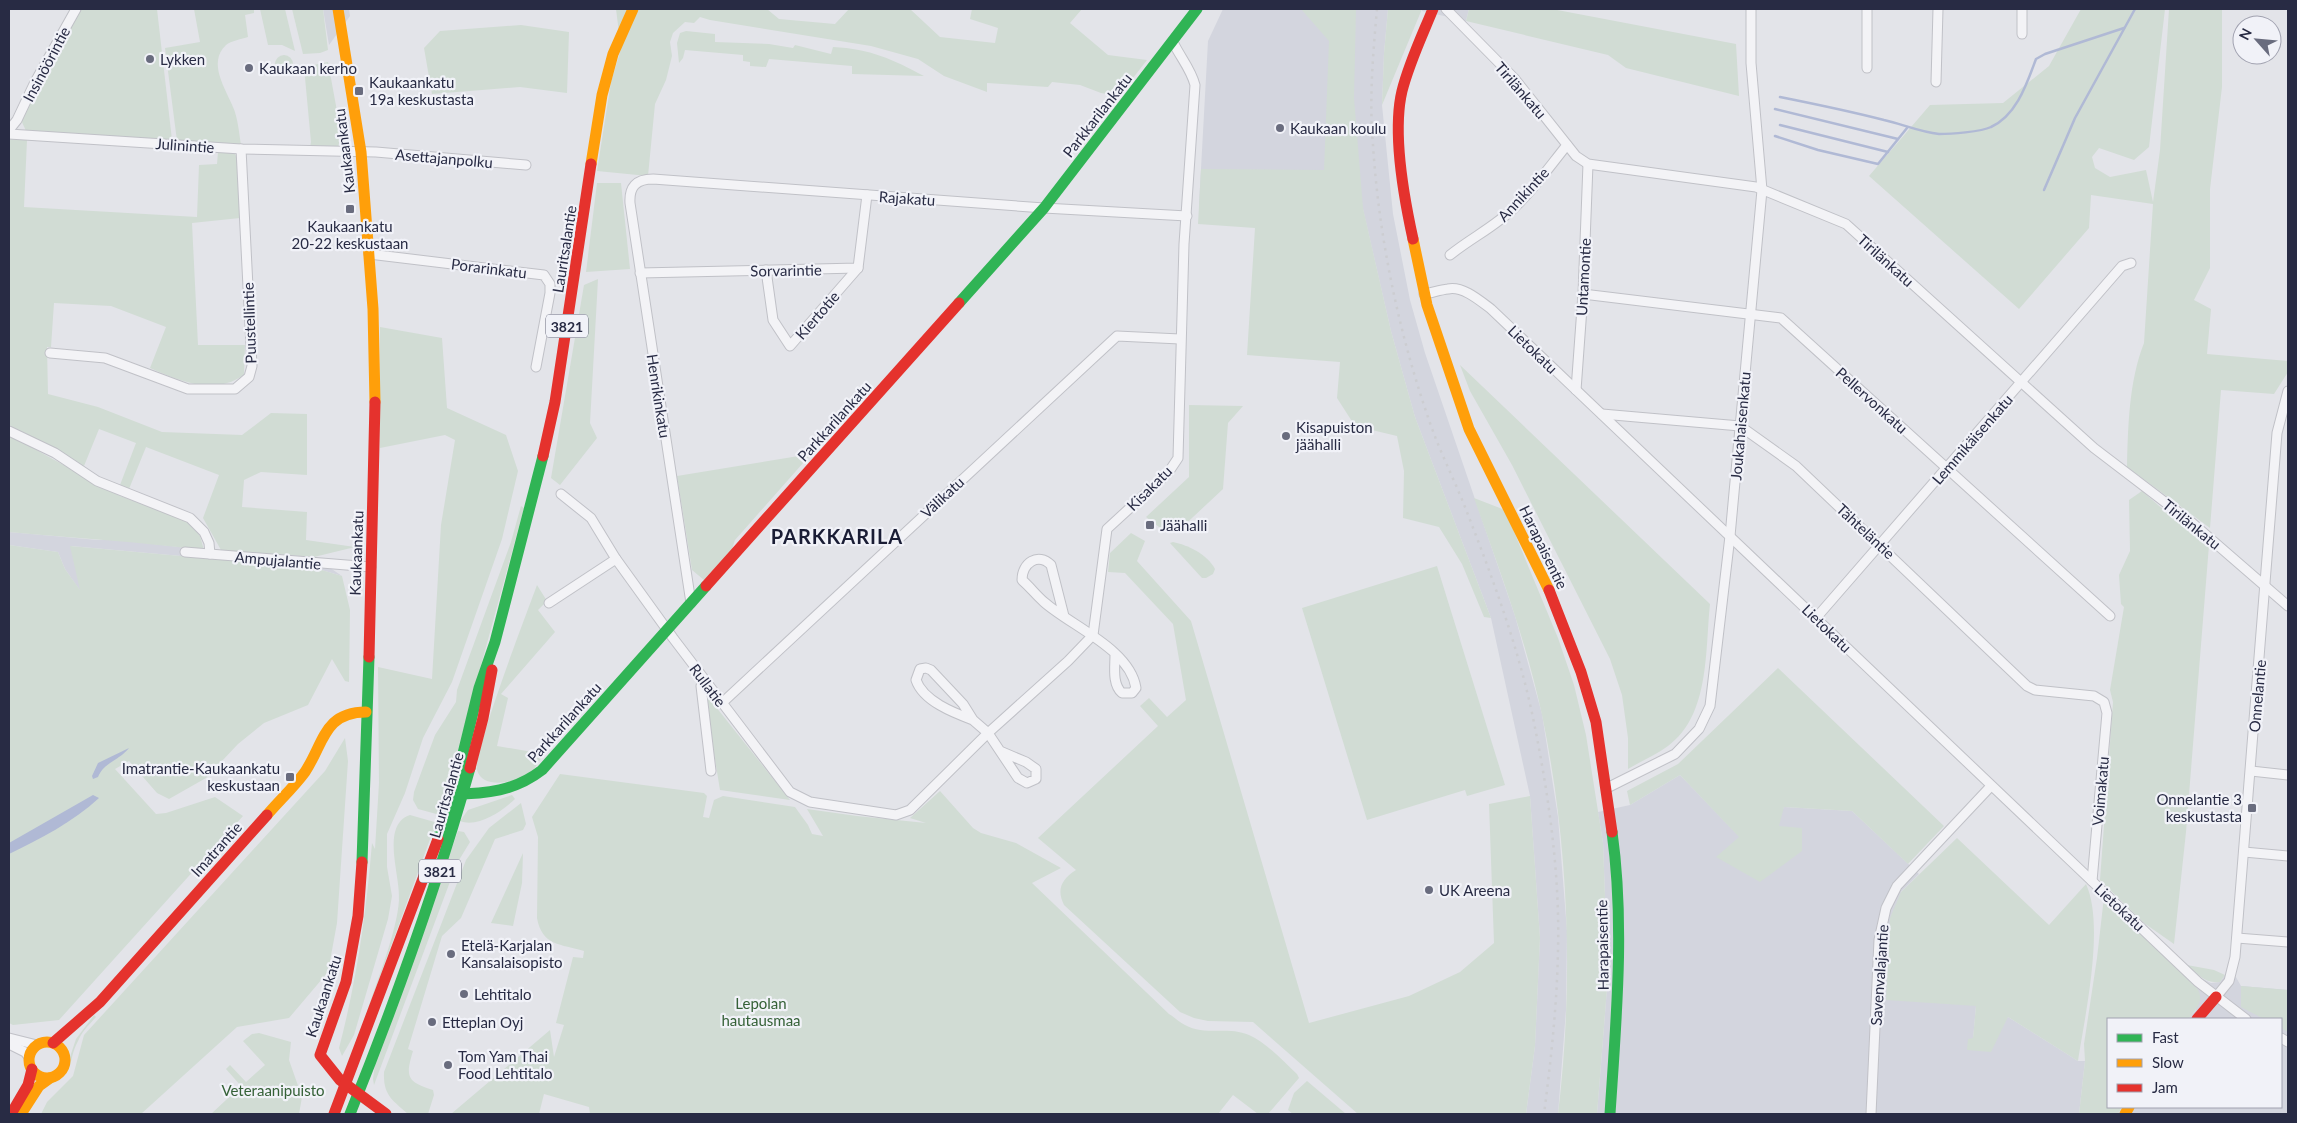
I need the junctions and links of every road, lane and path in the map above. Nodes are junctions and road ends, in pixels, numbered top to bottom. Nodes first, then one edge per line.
1 (76, 9) edge
2 (338, 9) edge
3 (633, 9) edge
4 (1197, 9) edge
5 (1434, 9) edge
6 (1446, 9) edge
7 (1751, 9) edge
8 (1867, 9) edge
9 (1938, 9) edge
10 (2022, 9) edge
11 (2022, 34) dead end
12 (1173, 42) junction
13 (1867, 68) dead end
14 (1936, 82) dead end
15 (17, 120) junction
16 (9, 130) edge
17 (9, 134) edge
18 (25, 135) junction
19 (1567, 145) junction
20 (241, 149) junction
21 (361, 152) junction
22 (1588, 164) junction
23 (526, 165) dead end
24 (631, 188) joint
25 (1762, 190) junction
26 (867, 195) junction
27 (1044, 208) junction
28 (1187, 216) junction
29 (369, 254) junction
30 (1450, 255) dead end
31 (2130, 263) dead end
32 (858, 268) junction
33 (766, 270) junction
34 (640, 273) junction
35 (1424, 294) junction
36 (1583, 294) junction
37 (1750, 313) junction
38 (1180, 339) junction
39 (50, 353) dead end
40 (536, 367) dead end
41 (2021, 382) junction
42 (1576, 390) junction
43 (2288, 391) edge
44 (1602, 414) junction
45 (1740, 426) junction
46 (9, 431) edge
47 (1947, 468) junction
48 (561, 494) dead end
49 (1730, 536) junction
50 (1881, 544) junction
51 (185, 552) dead end
52 (210, 554) junction
53 (616, 559) junction
54 (371, 567) junction
55 (2266, 587) junction
56 (549, 603) dead end
57 (691, 603) junction
58 (2288, 606) edge
59 (1064, 616) junction
60 (2110, 616) dead end
61 (1816, 618) junction
62 (667, 630) junction
63 (1093, 635) junction
64 (1115, 655) dead end
65 (702, 683) junction
66 (2104, 702) joint
67 (722, 703) junction
68 (366, 712) junction
69 (973, 720) junction
70 (988, 733) junction
71 (1000, 750) dead end
72 (711, 771) dead end
73 (2251, 771) junction
74 (2288, 775) edge
75 (1992, 786) junction
76 (1607, 788) junction
77 (457, 794) junction
78 (2244, 852) junction
79 (2288, 856) edge
80 (2092, 881) junction
81 (2237, 938) junction
82 (2288, 942) edge
83 (2216, 997) junction
84 (87, 1014) junction
85 (2198, 1018) edge
86 (2245, 1018) edge
87 (9, 1038) edge
88 (53, 1043) junction
89 (9, 1044) edge
90 (37, 1045) junction
91 (64, 1054) junction
92 (29, 1057) junction
93 (32, 1069) junction
94 (50, 1078) junction
95 (347, 1084) junction
96 (358, 1093) junction
97 (11, 1114) edge
98 (21, 1114) edge
99 (334, 1114) edge
100 (350, 1114) edge
101 (386, 1114) edge
102 (1610, 1114) edge
103 (1871, 1114) edge

1 - 15 street, Insinöörintie
2 - 21 street, Kaukaankatu
3 - 77 street, Lauritsalantie / 3821
4 - 12 street, Parkkarilankatu
5 - 35 street, Harapaisentie
6 - 19 street, Tirilänkatu
7 - 25 street, Joukahaisenkatu
8 - 13 street
9 - 14 street
10 - 11 street
12 - 27 street, Parkkarilankatu
12 - 28 street, Kisakatu
15 - 16 street, Insinöörintie
15 - 18 street, Insinöörintie
17 - 18 street, Julinintie
18 - 20 street, Julinintie
19 - 22 street, Tirilänkatu
19 - 30 street, Annikintie
20 - 21 street, Julinintie
20 - 39 street, Puustellintie
21 - 23 street, Asettajanpolku
21 - 29 street, Kaukaankatu
22 - 25 street, Tirilänkatu
22 - 36 street, Untamontie
24 - 26 street, Rajakatu
24 - 34 street, Henrikinkatu
25 - 37 street, Joukahaisenkatu
25 - 41 street, Tirilänkatu
26 - 27 street, Rajakatu
26 - 32 street
27 - 28 street, Rajakatu
27 - 57 street, Parkkarilankatu
28 - 38 street, Kisakatu
29 - 40 street, Porarinkatu
29 - 54 street, Kaukaankatu
31 - 41 street, Lemmikäisenkatu
32 - 33 street, Sorvarintie
32 - 33 street, Kiertotie
33 - 34 street, Sorvarintie
34 - 57 street, Henrikinkatu
35 - 42 street, Lietokatu
35 - 76 street, Harapaisentie
36 - 37 street, Pellervonkatu
36 - 42 street, Untamontie
37 - 45 street, Joukahaisenkatu
37 - 47 street, Pellervonkatu
38 - 63 street, Kisakatu
38 - 67 street, Välikatu
41 - 47 street, Lemmikäisenkatu
41 - 55 street, Tirilänkatu
42 - 44 street, Lietokatu
43 - 55 street, Onnelantie
44 - 45 street
44 - 49 street, Lietokatu
45 - 49 street, Joukahaisenkatu
45 - 50 street, Tähteläntie
46 - 52 street
47 - 50 street, Lemmikäisenkatu
47 - 60 street, Pellervonkatu
48 - 53 street, Rullatie
49 - 61 street, Lietokatu
49 - 76 street, Joukahaisenkatu
50 - 61 street, Lemmikäisenkatu
50 - 66 street, Tähteläntie
51 - 52 street, Ampujalantie
52 - 54 street, Ampujalantie
53 - 56 street
53 - 62 street, Rullatie
54 - 68 street, Kaukaankatu
55 - 58 street, Tirilänkatu
55 - 73 street, Onnelantie
57 - 62 street, Parkkarilankatu
59 - 59 street
59 - 63 street
61 - 75 street, Lietokatu
62 - 65 street, Rullatie
62 - 77 street, Parkkarilankatu
63 - 64 street
63 - 70 street
65 - 67 street, Rullatie
65 - 72 street
66 - 80 street, Voimakatu
67 - 70 street, Rullatie
68 - 84 street, Imatrantie
68 - 95 street, Kaukaankatu
69 - 69 street
69 - 70 street
70 - 71 street
73 - 74 street
73 - 78 street, Onnelantie
75 - 80 street, Lietokatu
75 - 103 street, Savenvalajantie
76 - 102 street, Harapaisentie
77 - 95 street, Lauritsalantie / 3821
77 - 96 street, Lauritsalantie / 3821
78 - 79 street
78 - 81 street, Onnelantie
80 - 83 street, Lietokatu
81 - 82 street
81 - 83 street, Onnelantie
83 - 85 street
83 - 86 street, Lietokatu
84 - 88 street, Imatrantie
84 - 91 street, Imatrantie
87 - 90 street
88 - 90 street
88 - 91 street
89 - 92 street
90 - 92 street
91 - 94 street
92 - 93 street
93 - 94 street
93 - 97 street
94 - 98 street
95 - 96 street
95 - 99 street, 3821
96 - 100 street, 3821
96 - 101 street

